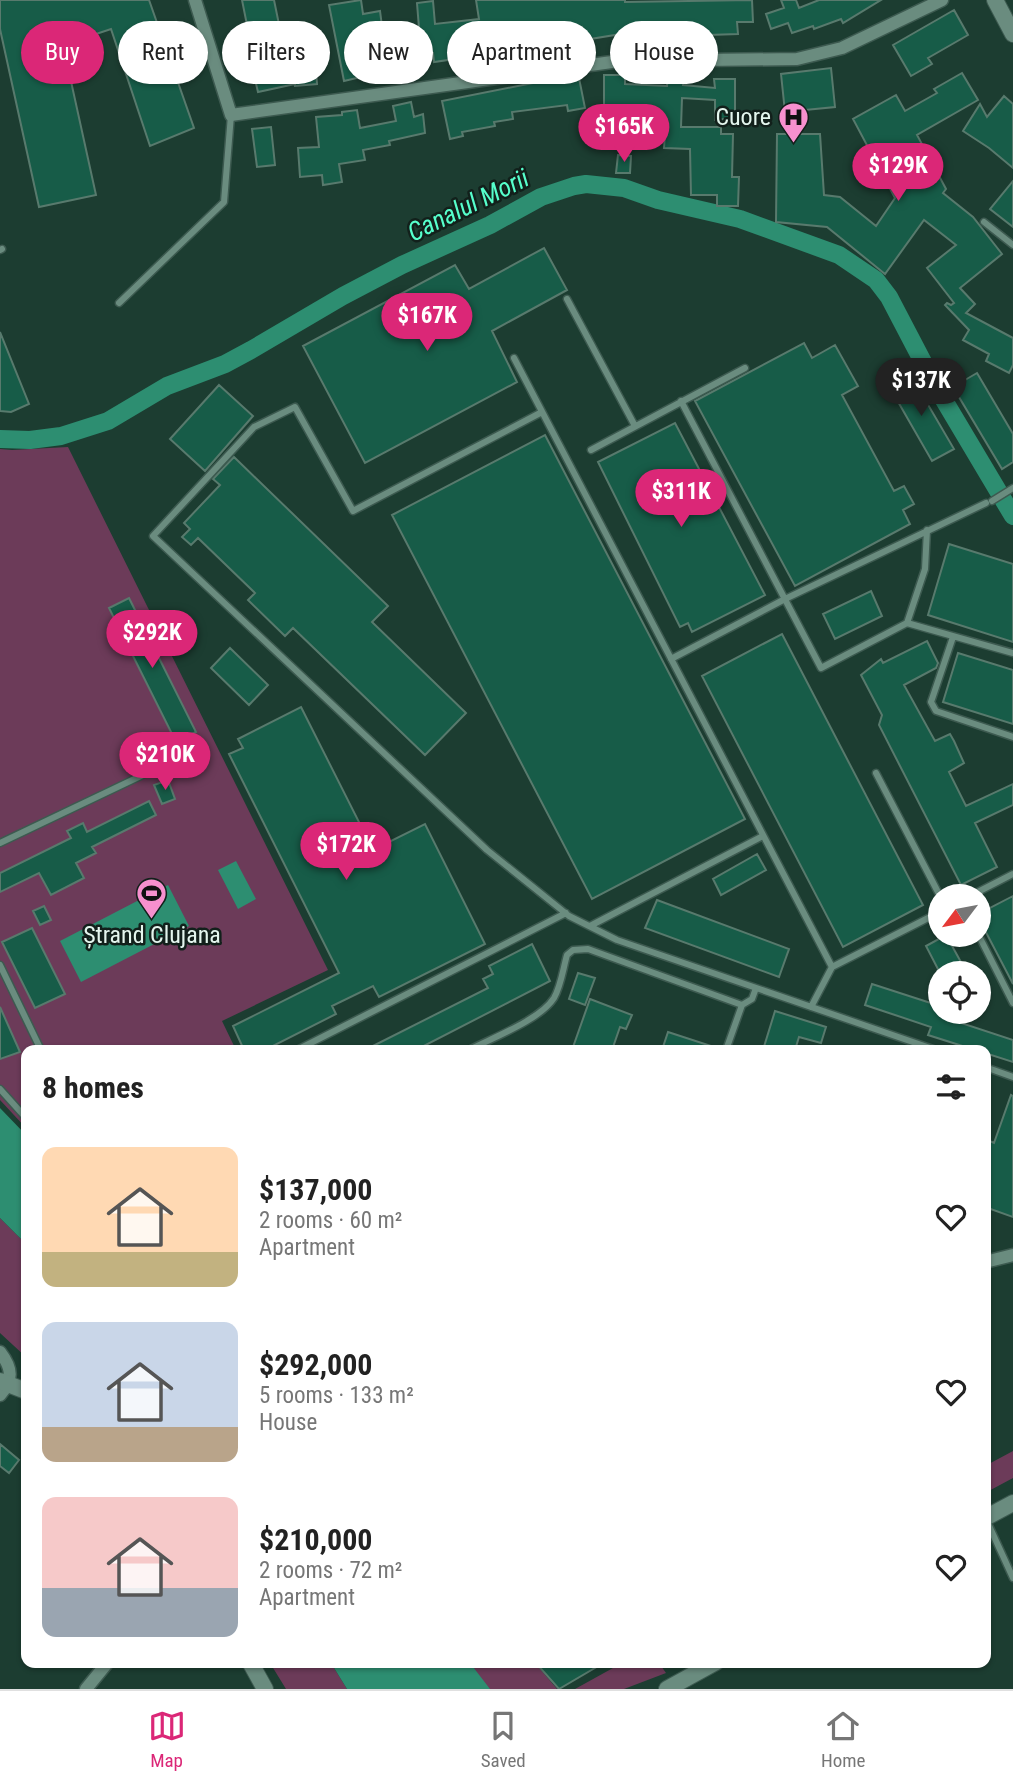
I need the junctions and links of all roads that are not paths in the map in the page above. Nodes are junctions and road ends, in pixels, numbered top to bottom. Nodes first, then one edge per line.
1 (195, 0) edge
2 (942, 0) edge
3 (995, 0) edge
4 (1013, 34) edge
5 (231, 115) junction
6 (984, 222) dead end
7 (1013, 245) edge
8 (568, 299) dead end
9 (119, 303) dead end
10 (514, 358) dead end
11 (744, 368) dead end
12 (681, 401) junction
13 (542, 412) junction
14 (635, 426) junction
15 (591, 450) dead end
16 (1011, 489) edge
17 (927, 530) junction
18 (785, 599) junction
19 (907, 623) junction
20 (953, 637) junction
21 (1013, 653) edge
22 (671, 659) junction
23 (1013, 737) edge
24 (147, 773) dead end
25 (876, 773) dead end
26 (763, 836) junction
27 (0, 844) edge
28 (1013, 874) edge
29 (934, 884) edge
30 (991, 885) edge
31 (566, 913) junction
32 (928, 918) edge
33 (590, 926) junction
34 (985, 947) edge
35 (0, 965) edge
36 (832, 967) junction
37 (756, 988) junction
38 (1013, 1003) edge
39 (742, 1005) junction
40 (811, 1007) junction
41 (39, 1045) edge
42 (307, 1045) edge
43 (479, 1045) edge
44 (728, 1045) edge
45 (921, 1045) edge
46 (991, 1069) edge
47 (1013, 1077) edge
48 (0, 1089) edge
49 (21, 1112) edge
50 (1013, 1255) edge
51 (991, 1260) edge
52 (0, 1352) edge
53 (3, 1387) edge
54 (21, 1390) edge
55 (1013, 1503) edge
56 (991, 1515) edge
57 (991, 1531) edge
58 (1013, 1578) edge
59 (103, 1668) edge
60 (253, 1668) edge
61 (705, 1668) edge
62 (86, 1689) edge
63 (265, 1689) edge
64 (667, 1689) edge

1 - 5 street
2 - 5 street
3 - 4 street
5 - 9 lane
6 - 7 lane
8 - 14 lane
10 - 13 lane
11 - 12 lane
12 - 14 lane
12 - 18 lane
13 - 22 lane
13 - 31 lane
14 - 15 lane
16 - 17 lane
17 - 18 lane
17 - 19 lane
18 - 19 lane
18 - 22 lane
19 - 20 lane
20 - 21 lane
20 - 23 lane
22 - 26 lane
24 - 27 lane
25 - 29 lane
26 - 33 lane
26 - 36 lane
28 - 30 lane
31 - 33 lane
31 - 42 lane
32 - 36 lane
33 - 37 lane
34 - 38 lane
35 - 41 lane
36 - 40 lane
37 - 39 lane
37 - 40 lane
39 - 43 lane
39 - 44 lane
40 - 45 lane
46 - 47 lane
48 - 49 lane
50 - 51 street
52 - 53 street
53 - 54 street
55 - 56 street
57 - 58 lane
59 - 62 street
60 - 63 street
61 - 64 street

